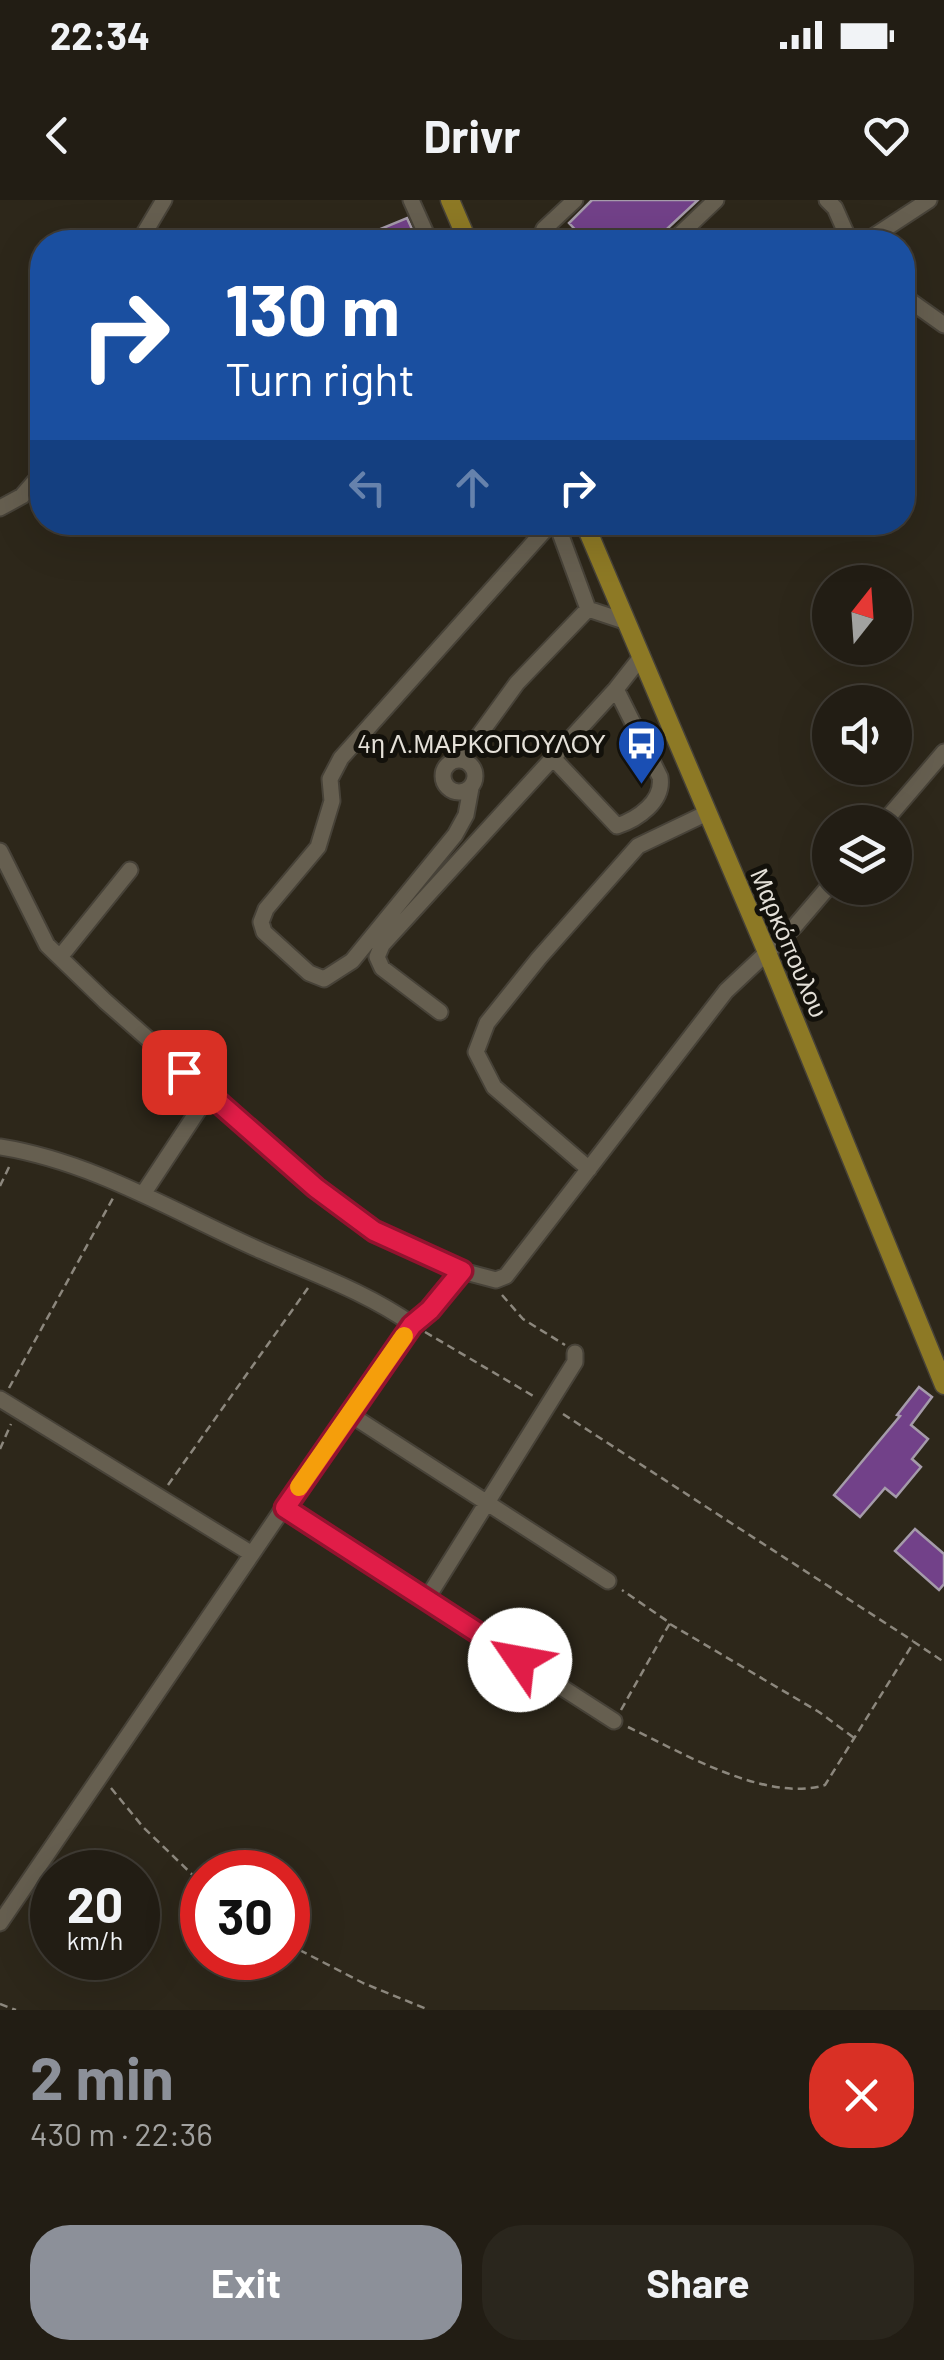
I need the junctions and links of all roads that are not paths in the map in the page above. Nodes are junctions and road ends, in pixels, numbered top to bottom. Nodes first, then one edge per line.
1 (164, 200) edge
2 (411, 200) edge
3 (450, 200) edge
4 (575, 200) edge
5 (716, 200) edge
6 (827, 200) edge
7 (929, 200) edge
8 (146, 230) edge
9 (424, 230) edge
10 (462, 230) edge
11 (544, 230) edge
12 (685, 230) edge
13 (845, 230) edge
14 (883, 230) edge
15 (915, 304) edge
16 (944, 324) edge
17 (30, 487) edge
18 (0, 508) edge
19 (542, 535) edge
20 (559, 535) edge
21 (590, 535) edge
22 (588, 608) junction
23 (627, 622) junction
24 (642, 656) junction
25 (616, 689) junction
26 (944, 752) edge
27 (553, 758) junction
28 (461, 760) junction
29 (471, 788) junction
30 (899, 805) edge
31 (706, 813) junction
32 (0, 852) edge
33 (130, 870) dead end
34 (813, 905) edge
35 (766, 950) junction
36 (60, 958) junction
37 (440, 1012) dead end
38 (209, 1094) junction
39 (0, 1147) edge
40 (589, 1169) junction
41 (144, 1194) junction
42 (462, 1271) junction
43 (412, 1325) junction
44 (576, 1353) road end
45 (944, 1385) edge
46 (1, 1400) edge
47 (348, 1413) junction
48 (489, 1502) junction
49 (285, 1508) junction
50 (252, 1554) junction
51 (608, 1581) road end
52 (426, 1600) junction
53 (614, 1721) road end
54 (0, 1922) edge

1 - 8 street
2 - 9 street
3 - 10 main road
4 - 11 street
5 - 12 street
6 - 13 street
7 - 14 street
15 - 16 street
17 - 18 street
19 - 29 street
20 - 22 street
21 - 23 main road, Μαρκόπουλου
22 - 23 street
22 - 28 street
23 - 24 main road, Μαρκόπουλου
24 - 25 street
24 - 31 main road, Μαρκόπουλου
25 - 27 street
25 - 27 street
26 - 30 street
27 - 37 street
28 - 29 street
28 - 29 street
31 - 35 main road, Μαρκόπουλου
31 - 40 street
32 - 36 street
33 - 36 street
34 - 35 street
35 - 40 street
35 - 45 main road, Μαρκόπουλου
36 - 38 street
38 - 41 street
38 - 42 street
39 - 41 street
40 - 42 street
41 - 43 street
42 - 43 street
43 - 47 street
44 - 48 street
46 - 50 street
47 - 48 street
47 - 49 street
48 - 51 street
48 - 52 street
49 - 50 street
49 - 52 street
50 - 54 street
52 - 53 street

